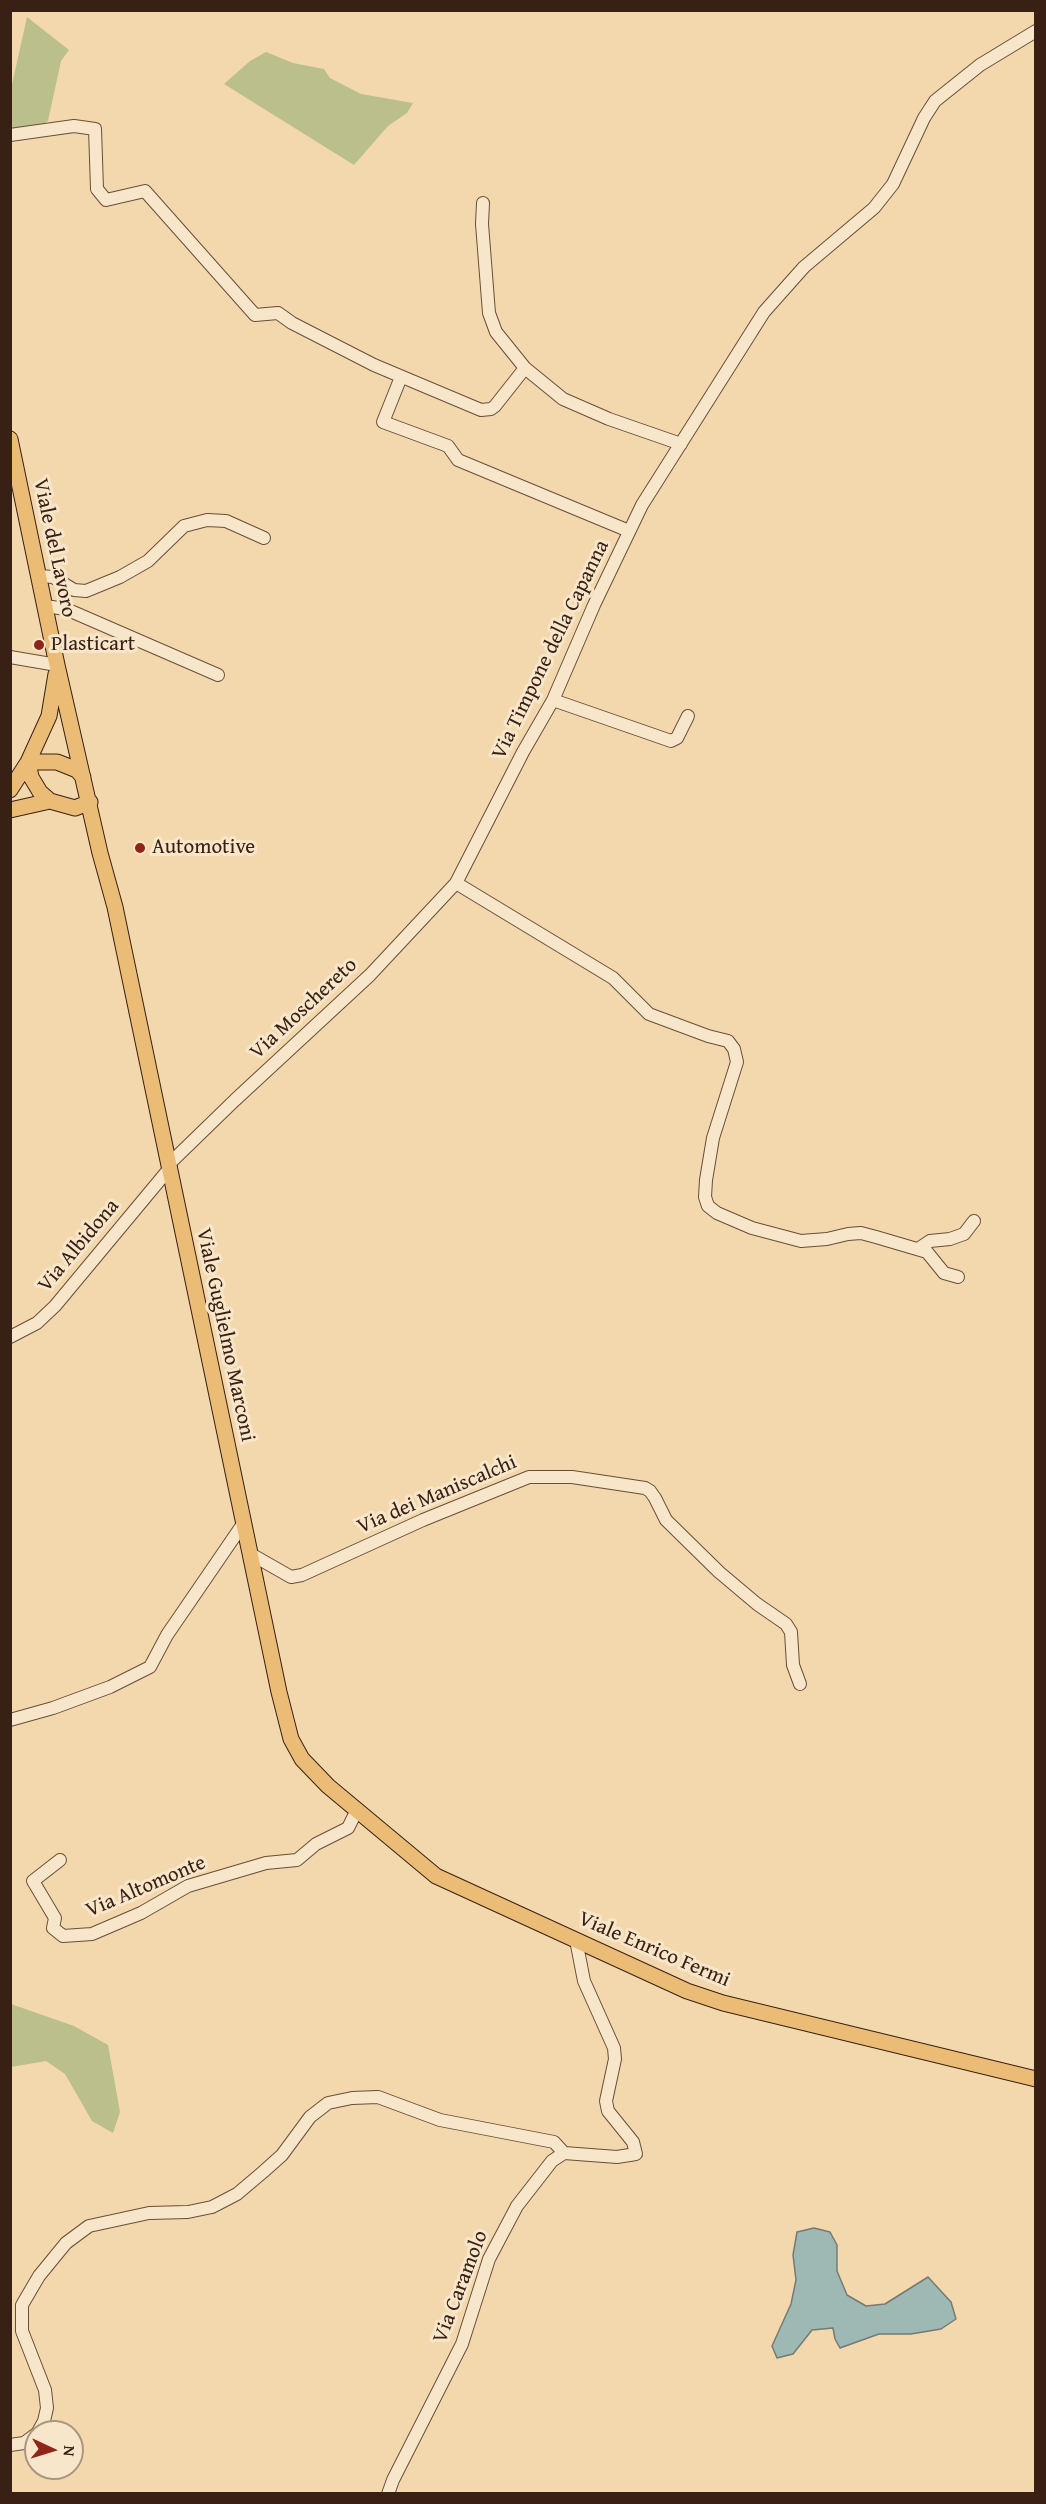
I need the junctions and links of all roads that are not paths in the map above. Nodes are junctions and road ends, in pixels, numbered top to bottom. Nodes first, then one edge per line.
1 (1035, 31) edge
2 (10, 135) edge
3 (483, 203) dead end
4 (525, 368) junction
5 (401, 377) junction
6 (10, 439) edge
7 (681, 444) junction
8 (629, 531) junction
9 (264, 538) dead end
10 (39, 576) junction
11 (45, 606) junction
12 (10, 657) edge
13 (57, 665) junction
14 (218, 675) dead end
15 (553, 700) junction
16 (688, 716) dead end
17 (28, 762) junction
18 (83, 777) junction
19 (10, 790) edge
20 (50, 801) junction
21 (82, 805) junction
22 (10, 810) edge
23 (458, 879) junction
24 (169, 1167) junction
25 (974, 1221) dead end
26 (918, 1249) junction
27 (958, 1277) dead end
28 (10, 1337) edge
29 (243, 1524) junction
30 (249, 1553) junction
31 (800, 1684) dead end
32 (10, 1720) edge
33 (357, 1810) junction
34 (60, 1860) dead end
35 (576, 1941) junction
36 (1035, 2079) edge
37 (564, 2153) junction
38 (44, 2420) edge
39 (388, 2493) edge

1 - 7 street, Via Timpone della Capanna
2 - 5 street
3 - 4 street
4 - 5 street
4 - 7 street
5 - 8 street
6 - 10 main road, Viale del Lavoro
7 - 8 street, Via Timpone della Capanna
8 - 15 street, Via Timpone della Capanna
9 - 10 street
10 - 11 main road, Viale del Lavoro
11 - 13 main road, Viale del Lavoro
11 - 14 street
12 - 13 street
13 - 17 main road
13 - 18 main road, Viale del Lavoro
15 - 16 street
15 - 23 street, Via Timpone della Capanna
17 - 18 main road
17 - 19 main road
17 - 20 main road
18 - 21 main road, Viale Guglielmo Marconi
20 - 21 main road
20 - 22 main road
21 - 24 main road, Viale Guglielmo Marconi
23 - 24 street, Via Moschereto
23 - 26 street
24 - 28 street, Via Albidona
24 - 29 main road, Viale Guglielmo Marconi
25 - 26 street
26 - 27 street
29 - 30 main road, Viale Guglielmo Marconi
29 - 32 street
30 - 31 street, Via dei Maniscalchi
30 - 33 main road, Viale Guglielmo Marconi
33 - 34 street, Via Altomonte
33 - 35 main road, Viale Enrico Fermi
35 - 36 main road, Viale Enrico Fermi
35 - 37 street
37 - 38 street
37 - 39 street, Via Caramolo

